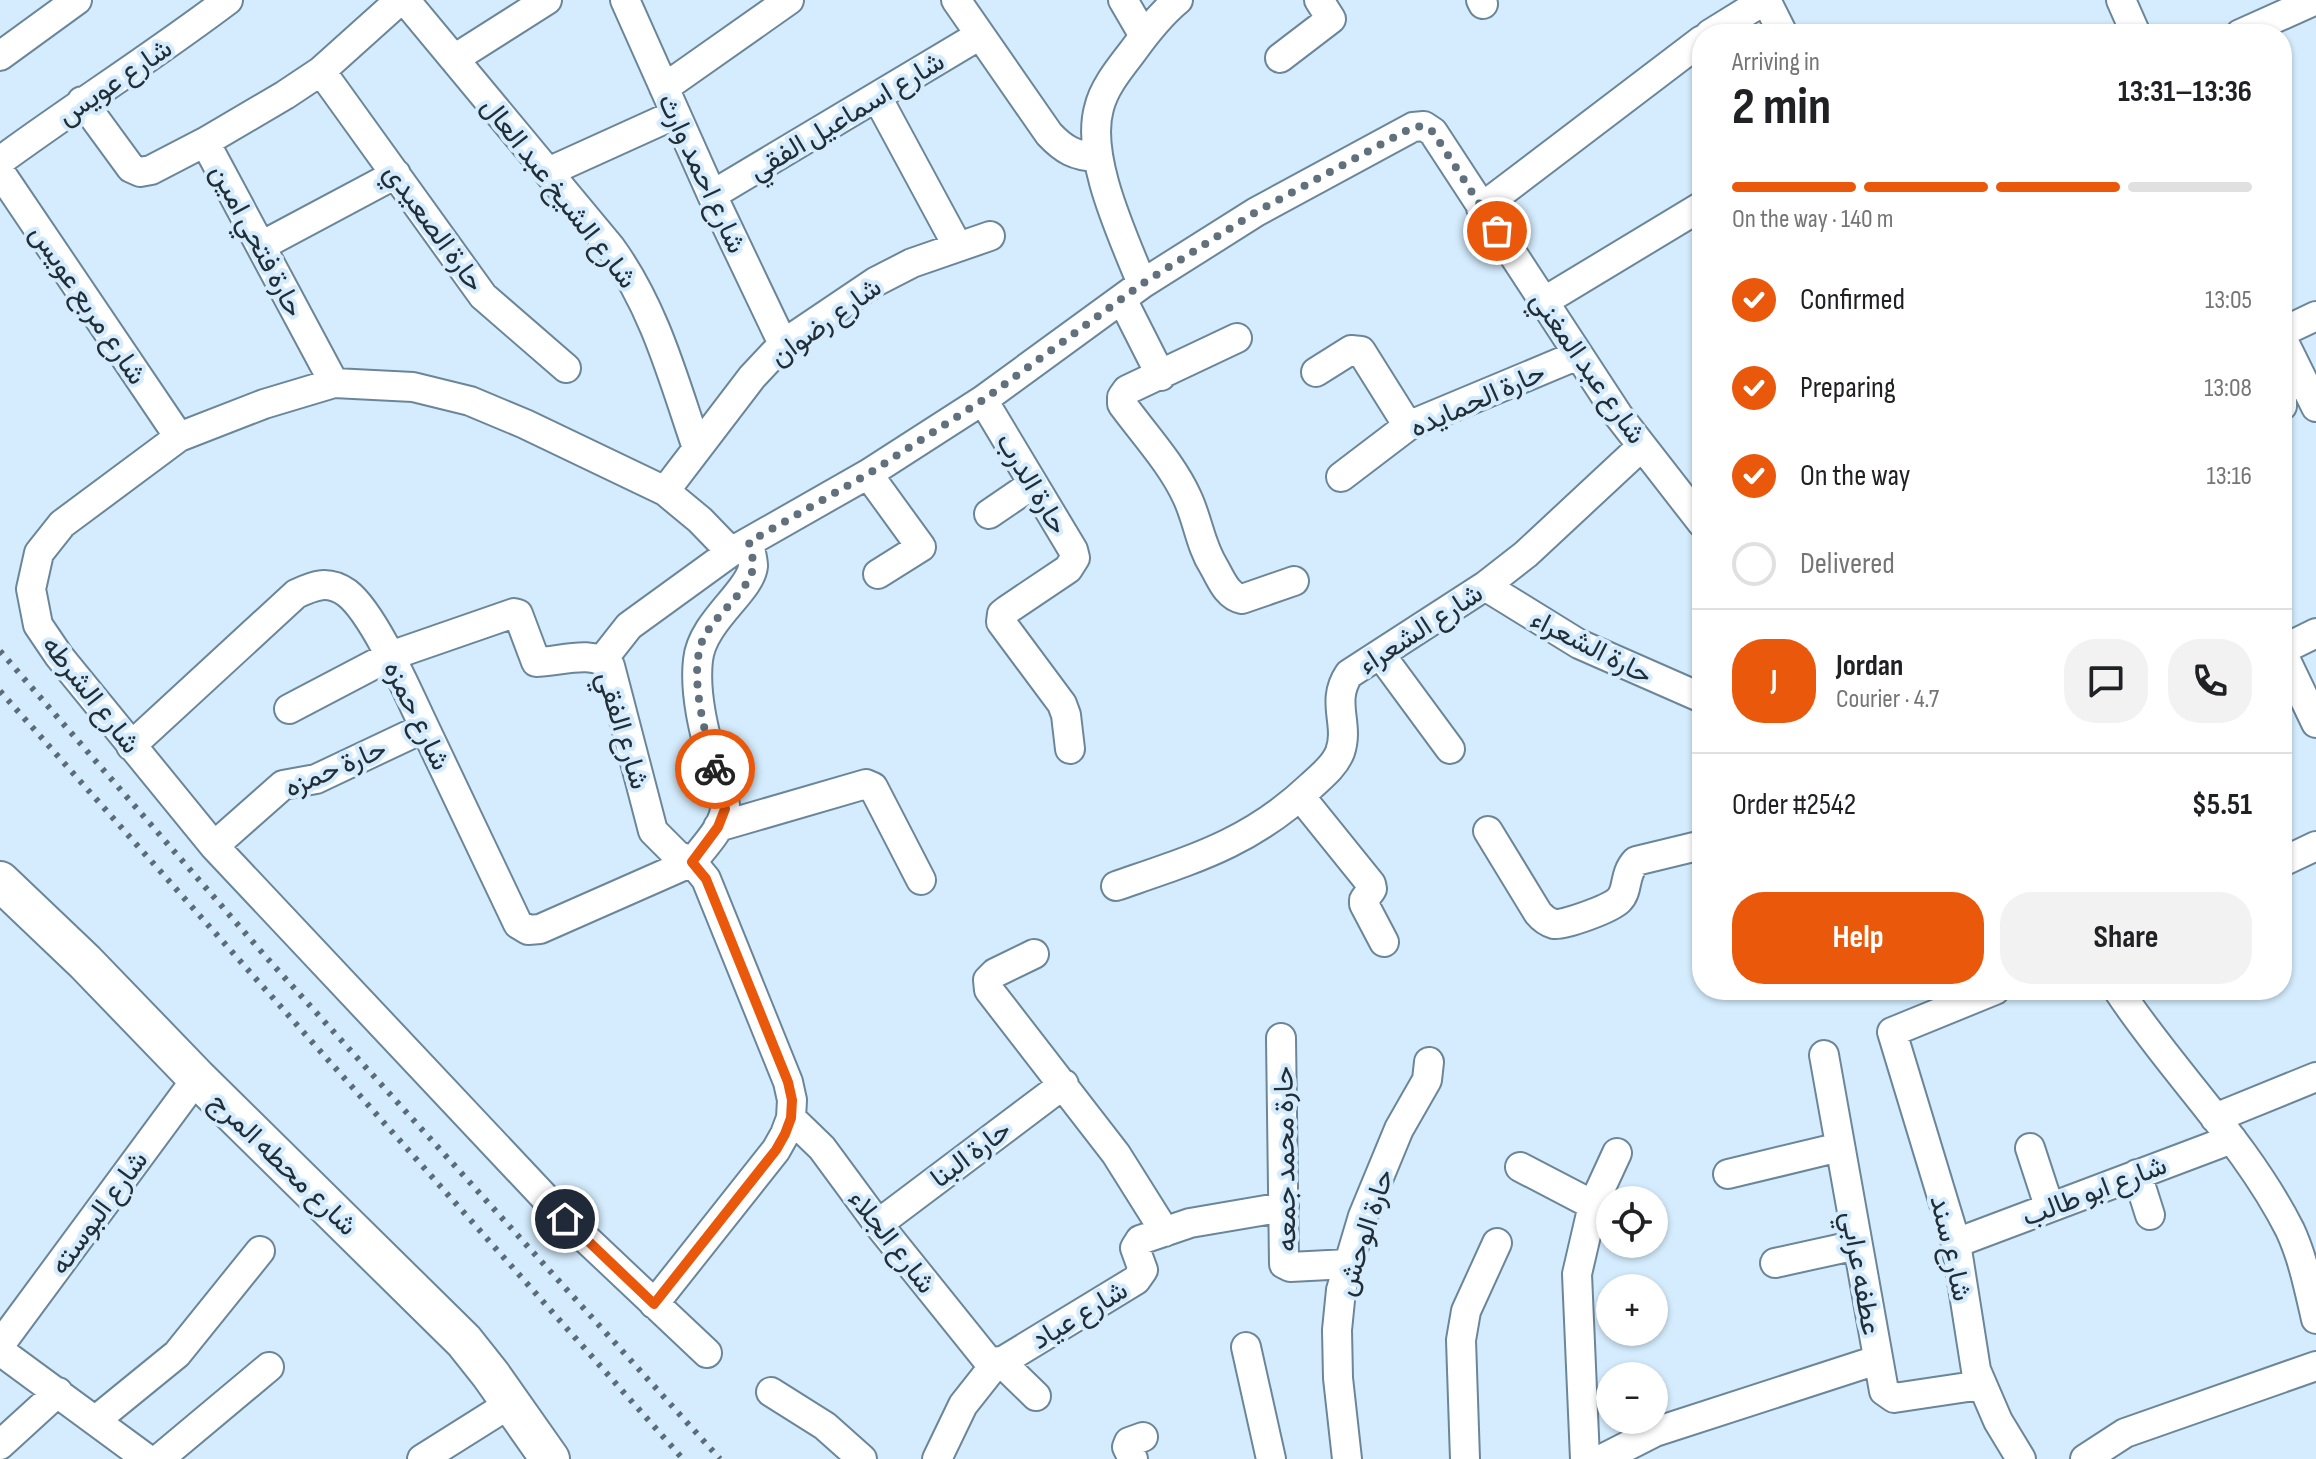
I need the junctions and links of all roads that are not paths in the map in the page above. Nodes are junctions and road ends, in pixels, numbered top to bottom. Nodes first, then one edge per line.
1 (77, 0) edge
2 (228, 0) edge
3 (403, 0) edge
4 (547, 0) edge
5 (625, 0) edge
6 (789, 0) edge
7 (956, 0) edge
8 (1123, 0) edge
9 (1178, 0) edge
10 (1319, 0) edge
11 (1766, 0) edge
12 (2121, 0) edge
13 (2316, 0) edge
14 (1726, 24) edge
15 (1778, 24) edge
16 (2132, 24) edge
17 (2262, 24) edge
18 (980, 35) junction
19 (1144, 36) junction
20 (1692, 48) edge
21 (0, 56) edge
22 (1280, 58) dead end
23 (454, 59) junction
24 (321, 71) junction
25 (664, 88) junction
26 (877, 97) junction
27 (82, 101) junction
28 (676, 114) junction
29 (205, 142) junction
30 (1097, 157) junction
31 (0, 161) edge
32 (0, 172) edge
33 (548, 172) junction
34 (396, 174) junction
35 (712, 195) junction
36 (1481, 208) junction
37 (1692, 212) edge
38 (990, 236) dead end
39 (261, 246) junction
40 (958, 247) junction
41 (1132, 292) junction
42 (1543, 302) junction
43 (2316, 316) edge
44 (2292, 329) edge
45 (1237, 338) dead end
46 (783, 344) junction
47 (1578, 355) junction
48 (2292, 356) edge
49 (566, 368) dead end
50 (1316, 372) dead end
51 (1161, 376) junction
52 (334, 383) junction
53 (983, 400) junction
54 (2316, 407) edge
55 (1408, 426) junction
56 (179, 437) junction
57 (1642, 446) junction
58 (697, 448) junction
59 (868, 474) junction
60 (1341, 477) dead end
61 (1033, 484) junction
62 (665, 491) junction
63 (1692, 510) edge
64 (989, 514) dead end
65 (740, 547) junction
66 (878, 574) dead end
67 (1294, 581) dead end
68 (1485, 586) junction
69 (2316, 633) edge
70 (2292, 646) edge
71 (1380, 654) junction
72 (390, 656) junction
73 (603, 659) junction
74 (2292, 672) edge
75 (1692, 694) edge
76 (289, 709) dead end
77 (2316, 723) edge
78 (424, 728) junction
79 (131, 746) junction
80 (1070, 749) dead end
81 (1450, 749) dead end
82 (1300, 796) junction
83 (718, 827) junction
84 (1488, 831) dead end
85 (214, 846) junction
86 (2316, 846) edge
87 (1692, 847) edge
88 (2292, 857) edge
89 (692, 862) junction
90 (921, 880) dead end
91 (1116, 886) dead end
92 (2, 888) edge
93 (1384, 942) dead end
94 (1034, 954) dead end
95 (1970, 1000) edge
96 (2126, 1000) edge
97 (1281, 1038) dead end
98 (1824, 1055) dead end
99 (1429, 1062) dead end
100 (2316, 1077) edge
101 (197, 1078) junction
102 (1064, 1084) junction
103 (791, 1118) junction
104 (2224, 1129) junction
105 (1840, 1147) junction
106 (2030, 1148) dead end
107 (1617, 1153) dead end
108 (1520, 1167) dead end
109 (1728, 1174) dead end
110 (2137, 1174) junction
111 (1593, 1205) junction
112 (2049, 1206) junction
113 (1284, 1207) junction
114 (2150, 1215) dead end
115 (878, 1224) junction
116 (1165, 1232) junction
117 (1497, 1243) dead end
118 (1956, 1243) junction
119 (1857, 1245) junction
120 (260, 1251) dead end
121 (1775, 1263) dead end
122 (1348, 1264) junction
123 (654, 1304) junction
124 (2316, 1319) edge
125 (1246, 1347) dead end
126 (0, 1348) edge
127 (707, 1353) dead end
128 (1877, 1360) junction
129 (996, 1364) junction
130 (2316, 1366) edge
131 (269, 1367) dead end
132 (1981, 1385) junction
133 (58, 1392) junction
134 (771, 1392) dead end
135 (1036, 1396) dead end
136 (511, 1403) junction
137 (96, 1420) junction
138 (0, 1445) edge
139 (147, 1459) edge
140 (159, 1459) edge
141 (422, 1459) edge
142 (550, 1459) edge
143 (862, 1459) edge
144 (936, 1459) edge
145 (1271, 1459) edge
146 (1347, 1459) edge
147 (1465, 1459) edge
148 (1585, 1459) edge
149 (1602, 1459) edge
150 (2021, 1459) edge
151 (2085, 1459) edge

1 - 21 street
2 - 27 street, شارع عويس
3 - 23 street, شارع الشيخ عبد العال
3 - 24 street, حارة فتحي امين
4 - 23 street
5 - 25 street, شارع احمد وارث
6 - 25 street
7 - 18 street
8 - 19 street
9 - 19 street
10 - 22 street
11 - 14 street
11 - 15 street
12 - 16 street
13 - 17 street
18 - 26 street, شارع اسماعيل الفقي
18 - 30 street
19 - 30 street
20 - 36 street
23 - 33 street, شارع الشيخ عبد العال
24 - 29 street, حارة فتحي امين
24 - 34 street, حارة الصعيدي
25 - 28 street, شارع احمد وارث
26 - 35 street, شارع اسماعيل الفقي
26 - 40 street
27 - 29 street
27 - 31 street, شارع عويس
28 - 33 street
28 - 35 street, شارع احمد وارث
29 - 39 street, حارة فتحي امين
30 - 41 street
32 - 56 street, شارع مربع عويس
33 - 58 street, شارع الشيخ عبد العال
34 - 39 street
34 - 49 street, حارة الصعيدي
35 - 46 street, شارع احمد وارث
36 - 41 street, شارع عبد المغني
36 - 42 street, شارع عبد المغني
37 - 42 street
38 - 40 street, شارع رضوان
39 - 52 street, حارة فتحي امين
40 - 46 street, شارع رضوان
41 - 51 street
41 - 53 street, شارع عبد المغني
42 - 47 street, شارع عبد المغني
43 - 44 street
45 - 51 street
46 - 58 street, شارع رضوان
47 - 55 street, حارة الحمايده
47 - 57 street, شارع عبد المغني
48 - 54 street
50 - 55 street
51 - 67 street
52 - 56 street, شارع الشرطه
52 - 62 street, شارع الشرطه
53 - 59 street, شارع عبد المغني
53 - 61 street, حارة الدرب
55 - 60 street, حارة الحمايده
56 - 79 street, شارع الشرطه
57 - 63 street, شارع عبد المغني
57 - 68 street, شارع الشعراء
58 - 62 street, شارع رضوان
59 - 65 street, شارع عبد المغني
59 - 66 street
61 - 64 street
61 - 80 street, حارة الدرب
62 - 65 street, شارع الشرطه
65 - 73 street, شارع عبد المغني
65 - 83 street
68 - 71 street, شارع الشعراء
68 - 75 street, حارة الشعراء
69 - 70 street
71 - 81 street
71 - 82 street, شارع الشعراء
72 - 73 street, شارع الفقي
72 - 76 street, شارع الفقي
72 - 78 street, شارع حمزه
72 - 79 street, شارع حمزه
73 - 89 street, شارع الفقي
74 - 77 street
78 - 85 street, حارة حمزه
78 - 89 street, شارع حمزه
79 - 85 street, شارع الشرطه
82 - 91 street, شارع الشعراء
82 - 93 street
83 - 89 street
83 - 90 street
84 - 87 street
85 - 123 street, شارع الشرطه
86 - 88 street
89 - 103 street
92 - 101 main road, شارع محطه المرج
94 - 102 street
95 - 118 street, شارع سند
96 - 104 street
97 - 113 street, حارة محمد جمعه
98 - 105 street, عطفه عرابي
99 - 122 street, حارة الوحش
100 - 104 street, شارع ابو طالب
101 - 126 street, شارع البوسته
101 - 136 main road, شارع محطه المرج
102 - 115 street, حارة البنا
102 - 116 street
103 - 115 street, شارع الجلاء
103 - 123 street
104 - 110 street, شارع ابو طالب
104 - 124 street
105 - 109 street
105 - 119 street, عطفه عرابي
106 - 112 street
107 - 111 street
108 - 111 street
110 - 112 street, شارع ابو طالب
110 - 114 street
111 - 148 street
112 - 118 street, شارع ابو طالب
113 - 116 street, شارع عياد
113 - 122 street, حارة محمد جمعه
115 - 129 street, شارع الجلاء
116 - 129 street, شارع عياد
117 - 147 street
118 - 132 street, شارع سند
119 - 121 street
119 - 128 street, عطفه عرابي
120 - 137 street
122 - 146 street, حارة الوحش
123 - 127 street, شارع الشرطه
125 - 145 street
126 - 133 street
128 - 132 street, عطفه عرابي
128 - 149 street
129 - 135 street, شارع الجلاء
129 - 144 street, شارع عياد
130 - 151 street
131 - 140 street
132 - 150 street, شارع سند
133 - 137 street
133 - 138 street
134 - 143 street
136 - 141 street
136 - 142 main road, شارع محطه المرج
137 - 139 street

